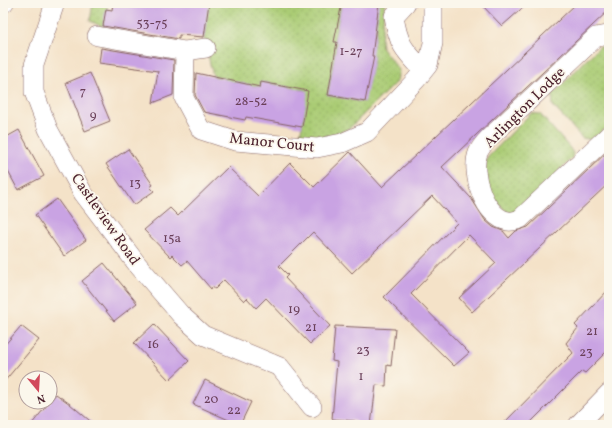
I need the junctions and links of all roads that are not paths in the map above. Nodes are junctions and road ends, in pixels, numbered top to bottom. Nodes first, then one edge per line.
1 (55, 3) edge
2 (406, 3) edge
3 (433, 3) edge
4 (609, 35) edge
5 (97, 36) dead end
6 (206, 48) dead end
7 (185, 51) junction
8 (423, 70) junction
9 (609, 135) edge
10 (609, 393) edge
11 (312, 407) dead end
12 (578, 425) edge

1 - 11 street, Castleview Road
2 - 8 street
3 - 8 street, Manor Court
4 - 9 street, Arlington Lodge
5 - 7 street
6 - 7 street
7 - 8 street, Manor Court
10 - 12 street

